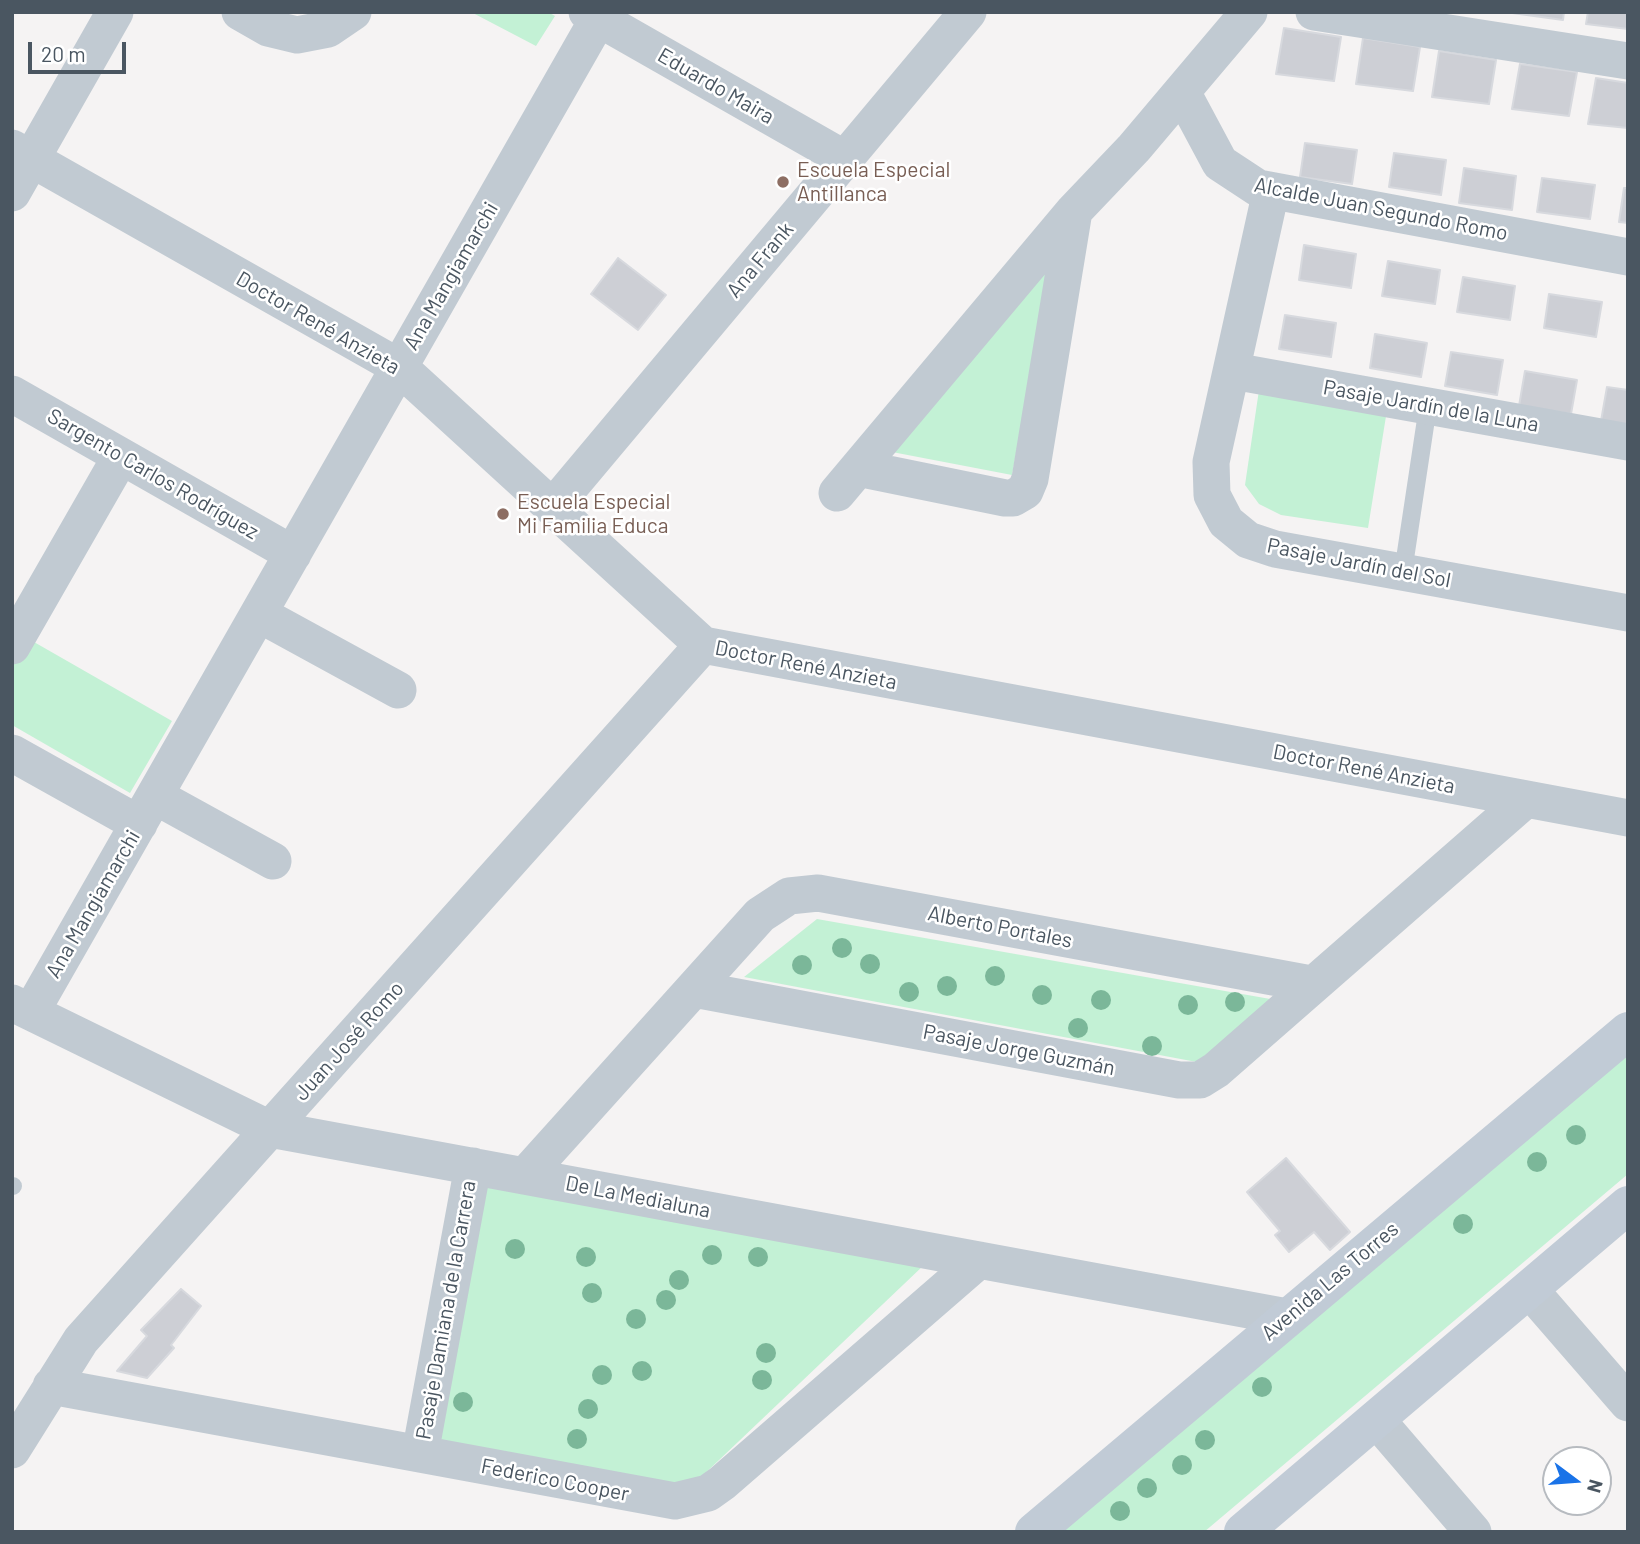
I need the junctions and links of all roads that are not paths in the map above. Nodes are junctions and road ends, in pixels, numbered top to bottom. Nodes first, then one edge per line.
1 (115, 12) edge
2 (240, 12) edge
3 (353, 12) edge
4 (968, 12) edge
5 (1250, 12) edge
6 (1314, 12) edge
7 (596, 14) edge
8 (1628, 61) edge
9 (1182, 92) junction
10 (22, 153) edge
11 (845, 159) junction
12 (1271, 191) junction
13 (12, 193) edge
14 (1073, 211) junction
15 (1628, 257) edge
16 (399, 368) junction
17 (1233, 371) junction
18 (12, 394) edge
19 (1428, 406) junction
20 (1628, 442) edge
21 (121, 456) junction
22 (553, 507) junction
23 (293, 554) junction
24 (1403, 572) junction
25 (1628, 613) edge
26 (259, 614) junction
27 (703, 645) junction
28 (12, 646) edge
29 (398, 690) dead end
30 (12, 753) edge
31 (1526, 799) junction
32 (147, 810) junction
33 (1628, 818) edge
34 (273, 861) dead end
35 (1311, 985) junction
36 (694, 989) junction
37 (22, 1008) edge
38 (1628, 1031) edge
39 (270, 1129) junction
40 (473, 1166) junction
41 (525, 1176) junction
42 (1628, 1205) edge
43 (979, 1260) junction
44 (1529, 1289) junction
45 (1287, 1317) junction
46 (51, 1386) junction
47 (1628, 1403) edge
48 (1376, 1419) junction
49 (12, 1450) edge
50 (420, 1454) junction
51 (1034, 1532) edge
52 (1243, 1532) edge
53 (1473, 1532) edge

1 - 10 street
2 - 3 street
4 - 11 street, Ana Frank
5 - 9 street
6 - 8 street
7 - 11 street, Eduardo Maira
7 - 16 street, Ana Mangiamarchi
9 - 12 street, Alcalde Juan Segundo Romo
9 - 14 street
10 - 13 street
10 - 16 street, Doctor René Anzieta
11 - 22 street, Ana Frank
12 - 15 street, Alcalde Juan Segundo Romo
12 - 17 street, Pasaje Jardín del Sol
14 - 14 street
16 - 22 street, Doctor René Anzieta
16 - 23 street, Ana Mangiamarchi
17 - 19 street, Pasaje Jardín de la Luna
17 - 24 street, Pasaje Jardín del Sol
18 - 21 street, Sargento Carlos Rodríguez
19 - 20 street, Pasaje Jardín de la Luna
19 - 24 lane
21 - 23 street, Sargento Carlos Rodríguez
21 - 28 street
22 - 27 street, Doctor René Anzieta
23 - 26 street, Ana Mangiamarchi
24 - 25 street, Pasaje Jardín del Sol
26 - 29 street
26 - 32 street, Ana Mangiamarchi
27 - 31 street, Doctor René Anzieta
27 - 39 street, Juan José Romo
30 - 32 street
31 - 33 street, Doctor René Anzieta
31 - 35 street
32 - 34 street
32 - 37 street, Ana Mangiamarchi
35 - 36 street, Pasaje Jorge Guzmán
35 - 36 street, Alberto Portales
36 - 41 street, Alberto Portales
37 - 39 street, De La Medialuna
38 - 45 street, Avenida Las Torres
39 - 40 street, De La Medialuna
39 - 46 street, Juan José Romo
40 - 41 street, De La Medialuna
40 - 50 street, Pasaje Damiana de la Carrera
41 - 43 street, De La Medialuna
42 - 44 street
43 - 45 street, De La Medialuna
43 - 50 street, Federico Cooper
44 - 47 street
44 - 48 street
45 - 51 street, Avenida Las Torres
46 - 49 street, Juan José Romo
46 - 50 street, Federico Cooper
48 - 52 street
48 - 53 street

